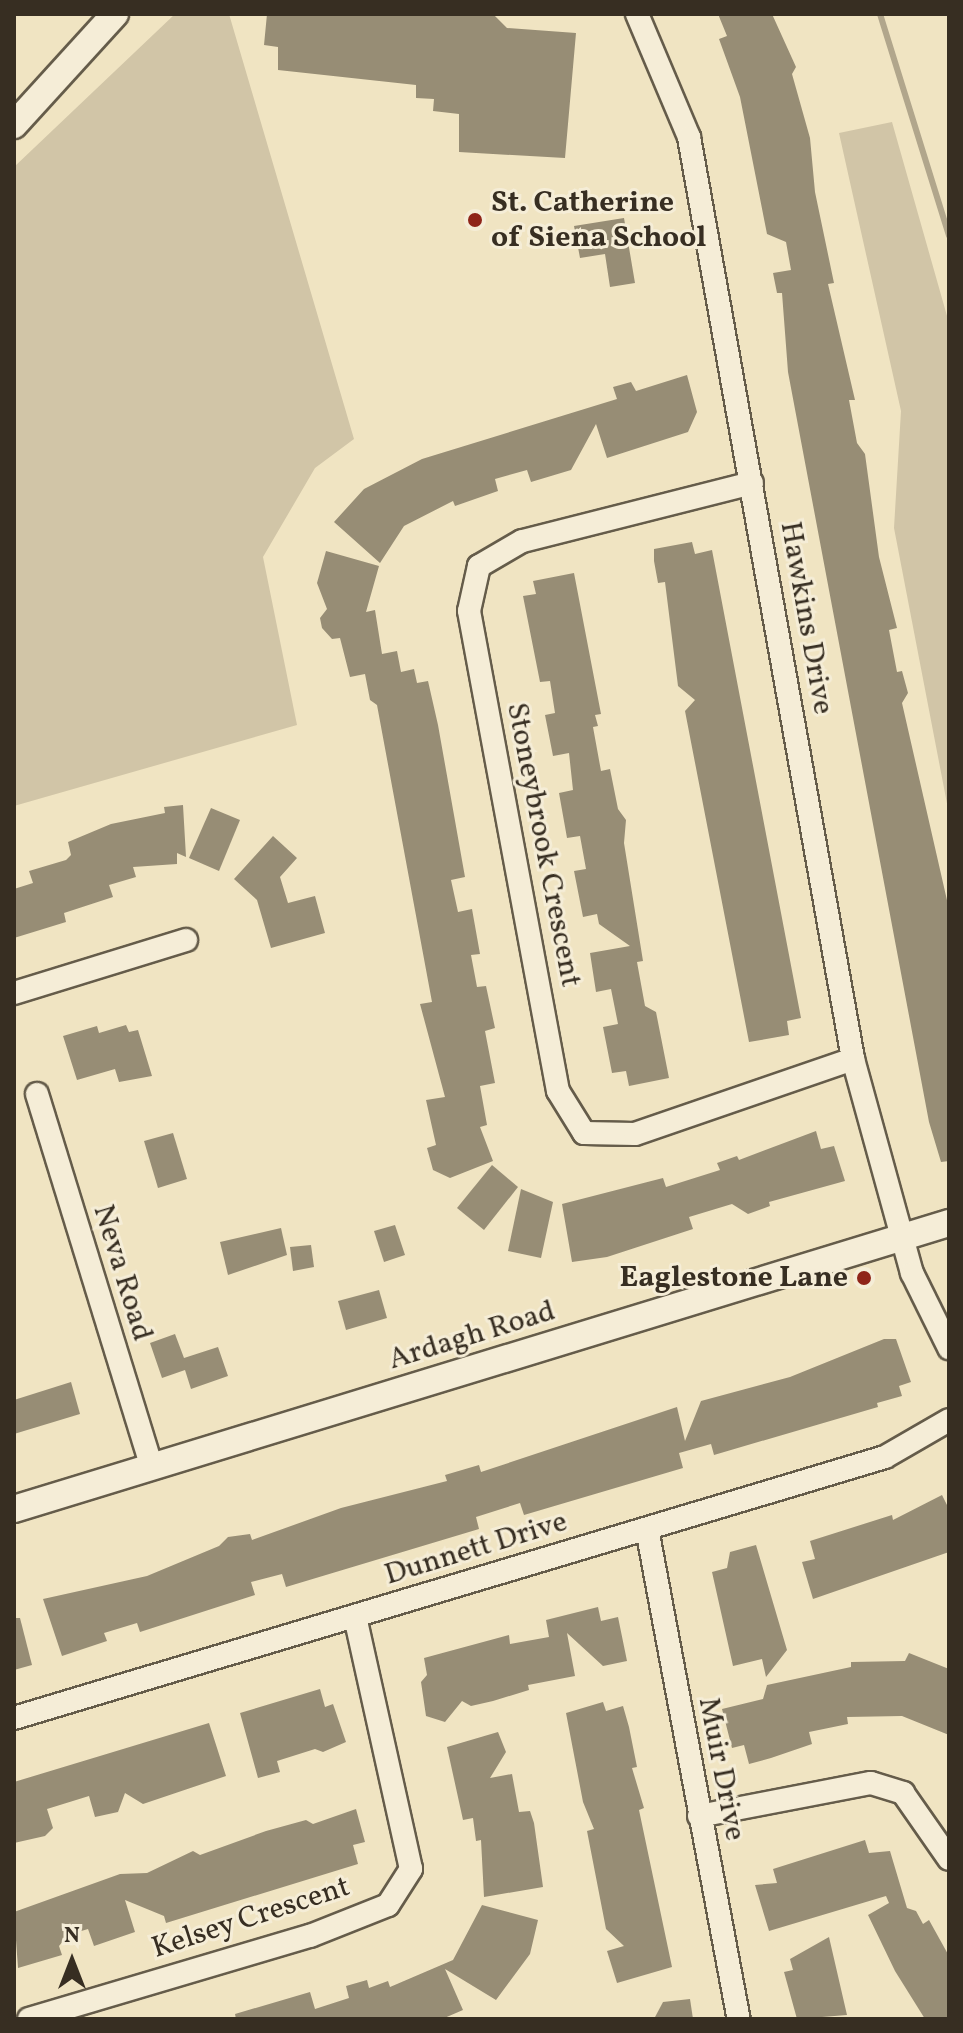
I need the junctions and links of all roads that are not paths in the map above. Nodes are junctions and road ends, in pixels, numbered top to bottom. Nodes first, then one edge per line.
1 (115, 14) edge
2 (637, 14) edge
3 (14, 125) edge
4 (752, 483) junction
5 (186, 940) dead end
6 (14, 993) edge
7 (853, 1059) junction
8 (37, 1094) dead end
9 (949, 1223) edge
10 (901, 1238) junction
11 (949, 1348) edge
12 (949, 1420) edge
13 (152, 1468) junction
14 (14, 1509) edge
15 (647, 1529) junction
16 (355, 1617) junction
17 (14, 1718) edge
18 (699, 1816) junction
19 (949, 1859) edge
20 (29, 2019) edge
21 (739, 2019) edge

1 - 3 street
2 - 4 street, Hawkins Drive
4 - 7 street, Hawkins Drive
4 - 7 street, Stoneybrook Crescent
5 - 6 street
7 - 10 street, Hawkins Drive
8 - 13 street, Neva Road
9 - 10 street, Ardagh Road
10 - 11 street
10 - 13 street, Ardagh Road
12 - 15 street, Dunnett Drive
13 - 14 street, Ardagh Road
15 - 16 street, Dunnett Drive
15 - 18 street, Muir Drive
16 - 17 street, Dunnett Drive
16 - 20 street, Kelsey Crescent
18 - 19 street
18 - 21 street, Muir Drive

